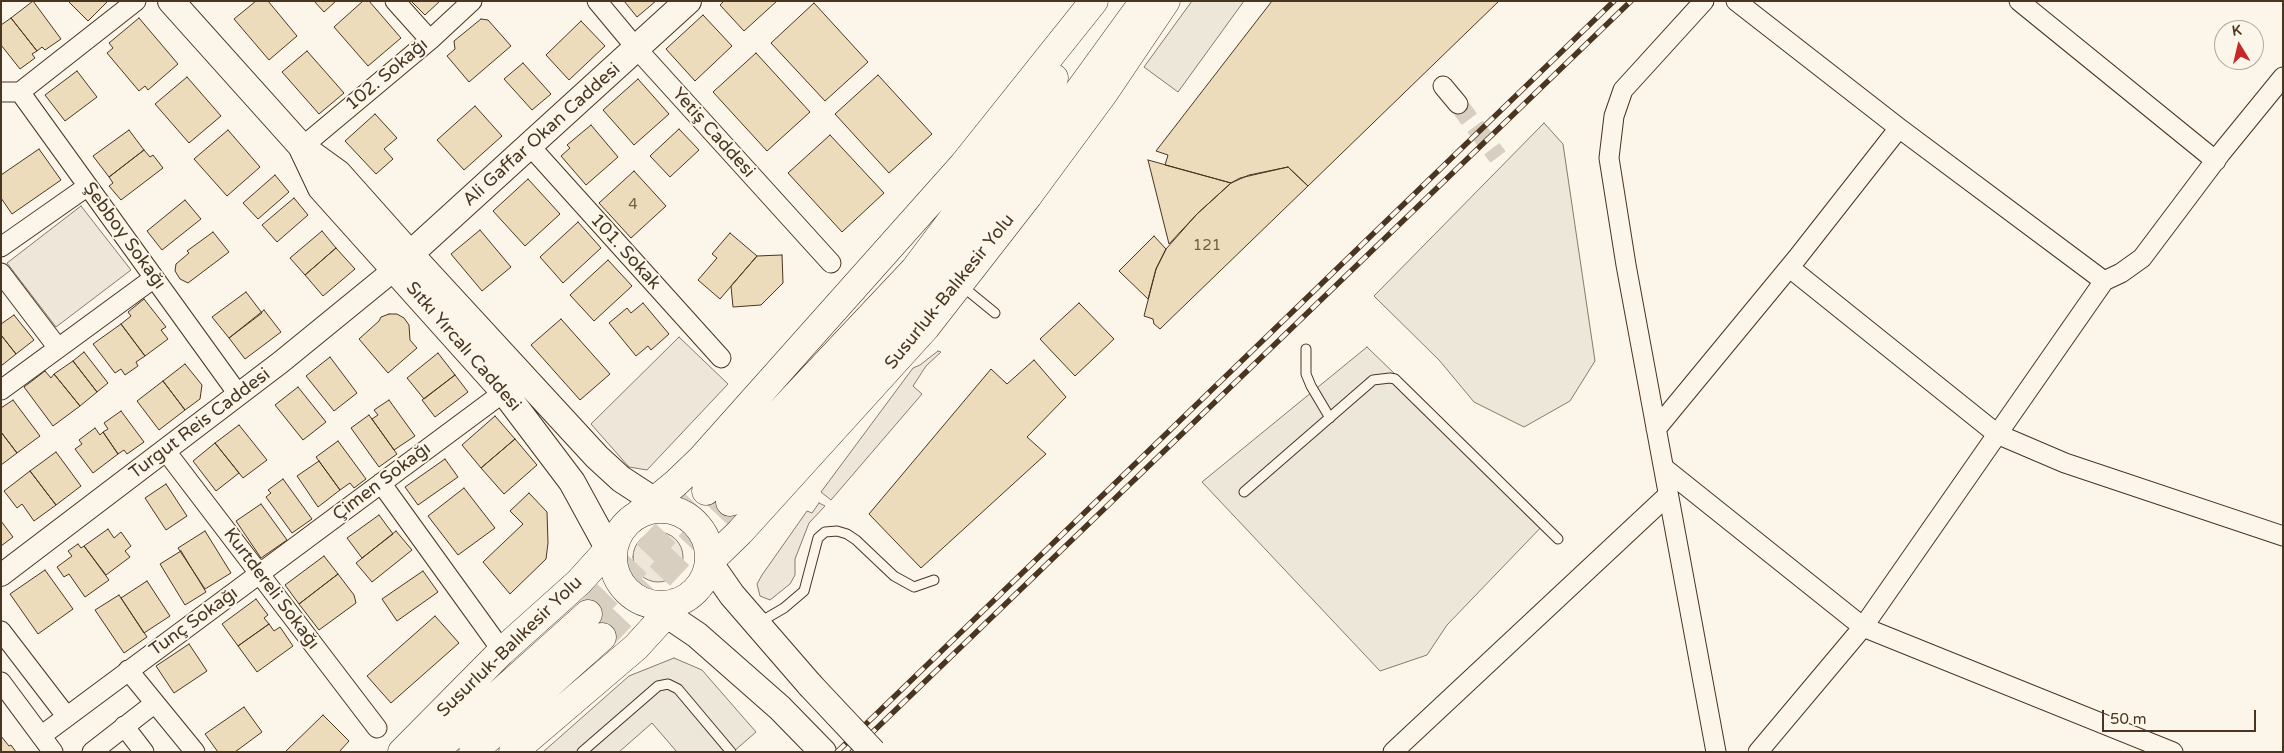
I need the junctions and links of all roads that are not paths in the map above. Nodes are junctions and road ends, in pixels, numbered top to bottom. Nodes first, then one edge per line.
1 (136, 1) edge
2 (171, 1) edge
3 (395, 1) edge
4 (472, 1) edge
5 (597, 1) edge
6 (688, 1) edge
7 (1094, 1) edge
8 (1108, 1) edge
9 (1144, 1) edge
10 (1166, 1) edge
11 (1704, 1) edge
12 (1736, 1) edge
13 (2019, 1) edge
14 (430, 40) junction
15 (637, 49) junction
16 (2283, 77) edge
17 (1443, 86) dead end
18 (1, 92) edge
19 (20, 92) junction
20 (1458, 104) tunnel mouth
21 (1899, 128) junction
22 (530, 146) junction
23 (302, 147) junction
24 (2216, 160) junction
25 (88, 186) junction
26 (1, 247) edge
27 (403, 262) junction
28 (831, 263) dead end
29 (1790, 268) junction
30 (1, 273) edge
31 (154, 278) junction
32 (2104, 281) junction
33 (960, 284) junction
34 (995, 312) dead end
35 (58, 348) junction
36 (1306, 349) dead end
37 (721, 358) dead end
38 (1, 390) edge
39 (504, 392) junction
40 (238, 394) junction
41 (1330, 418) junction
42 (1656, 429) junction
43 (1997, 434) junction
44 (165, 450) junction
45 (1664, 468) junction
46 (381, 483) junction
47 (706, 491) tunnel mouth
48 (1244, 492) dead end
49 (1668, 495) junction
50 (730, 502) tunnel mouth
51 (652, 509) junction
52 (2283, 536) edge
53 (1558, 539) dead end
54 (612, 549) junction
55 (709, 562) junction
56 (260, 573) junction
57 (1, 574) edge
58 (934, 580) dead end
59 (665, 607) junction
60 (758, 624) junction
61 (1863, 627) junction
62 (1, 631) edge
63 (495, 641) dead end
64 (128, 670) junction
65 (1, 682) edge
66 (154, 703) junction
67 (66, 717) junction
68 (124, 726) junction
69 (377, 728) dead end
70 (41, 736) junction
71 (53, 752) edge
72 (92, 752) edge
73 (144, 752) edge
74 (195, 752) edge
75 (402, 752) edge
76 (434, 752) edge
77 (473, 752) edge
78 (513, 752) edge
79 (582, 752) edge
80 (731, 752) edge
81 (824, 752) edge
82 (873, 752) edge
83 (1393, 752) edge
84 (1716, 752) edge
85 (1758, 752) edge
86 (2173, 752) edge

1 - 19 street
2 - 23 main road, Sıtkı Yırcalı Caddesi
3 - 14 street
4 - 14 street, 102. Sokağı
5 - 15 street, Yetiş Caddesi
6 - 15 main road, Ali Gaffar Okan Caddesi
7 - 51 highway
8 - 47 highway
9 - 50 highway, Susurluk-Balıkesir Yolu
10 - 33 highway, Susurluk-Balıkesir Yolu
11 - 42 street
12 - 21 street
13 - 24 street
14 - 23 street, 102. Sokağı
15 - 22 main road, Ali Gaffar Okan Caddesi
15 - 28 street, Yetiş Caddesi
16 - 24 street
17 - 20 street
18 - 19 street
19 - 25 street, Şebboy Sokağı
21 - 29 street
21 - 32 street
22 - 27 main road, Ali Gaffar Okan Caddesi
22 - 37 street, 101. Sokak
23 - 27 main road, Sıtkı Yırcalı Caddesi
24 - 32 street
25 - 26 street
25 - 31 street, Şebboy Sokağı
27 - 39 main road, Sıtkı Yırcalı Caddesi
27 - 40 street, Turgut Reis Caddesi
27 - 51 main road, Sıtkı Yırcalı Caddesi
29 - 42 street
29 - 43 street
30 - 35 street
31 - 35 street
31 - 40 street, Şebboy Sokağı
32 - 43 street
33 - 34 lane
33 - 55 highway, Susurluk-Balıkesir Yolu
35 - 38 street
36 - 41 lane
39 - 46 street, Çimen Sokağı
39 - 54 main road, Sıtkı Yırcalı Caddesi
40 - 44 street, Turgut Reis Caddesi
41 - 48 lane
41 - 53 lane
42 - 45 street
43 - 52 street
43 - 61 street
44 - 56 street, Kurtdereli Sokağı
44 - 57 street, Turgut Reis Caddesi
45 - 49 street
45 - 61 street
46 - 56 street, Çimen Sokağı
46 - 63 street
49 - 83 street
49 - 84 street
51 - 54 highway
51 - 55 highway
54 - 59 highway
54 - 75 highway, Susurluk-Balıkesir Yolu
55 - 59 highway
55 - 60 main road
56 - 64 street, Tunç Sokağı
56 - 69 street, Kurtdereli Sokağı
58 - 60 lane
59 - 78 highway
59 - 81 main road
60 - 82 main road, bridge
61 - 85 street
61 - 86 street
62 - 67 street
64 - 66 street
64 - 67 street, Tunç Sokağı
65 - 70 street
66 - 68 street
66 - 74 street
67 - 70 street, Tunç Sokağı
68 - 72 street
68 - 73 street
70 - 71 street
76 - 77 highway, Susurluk-Balıkesir Yolu
79 - 80 lane

